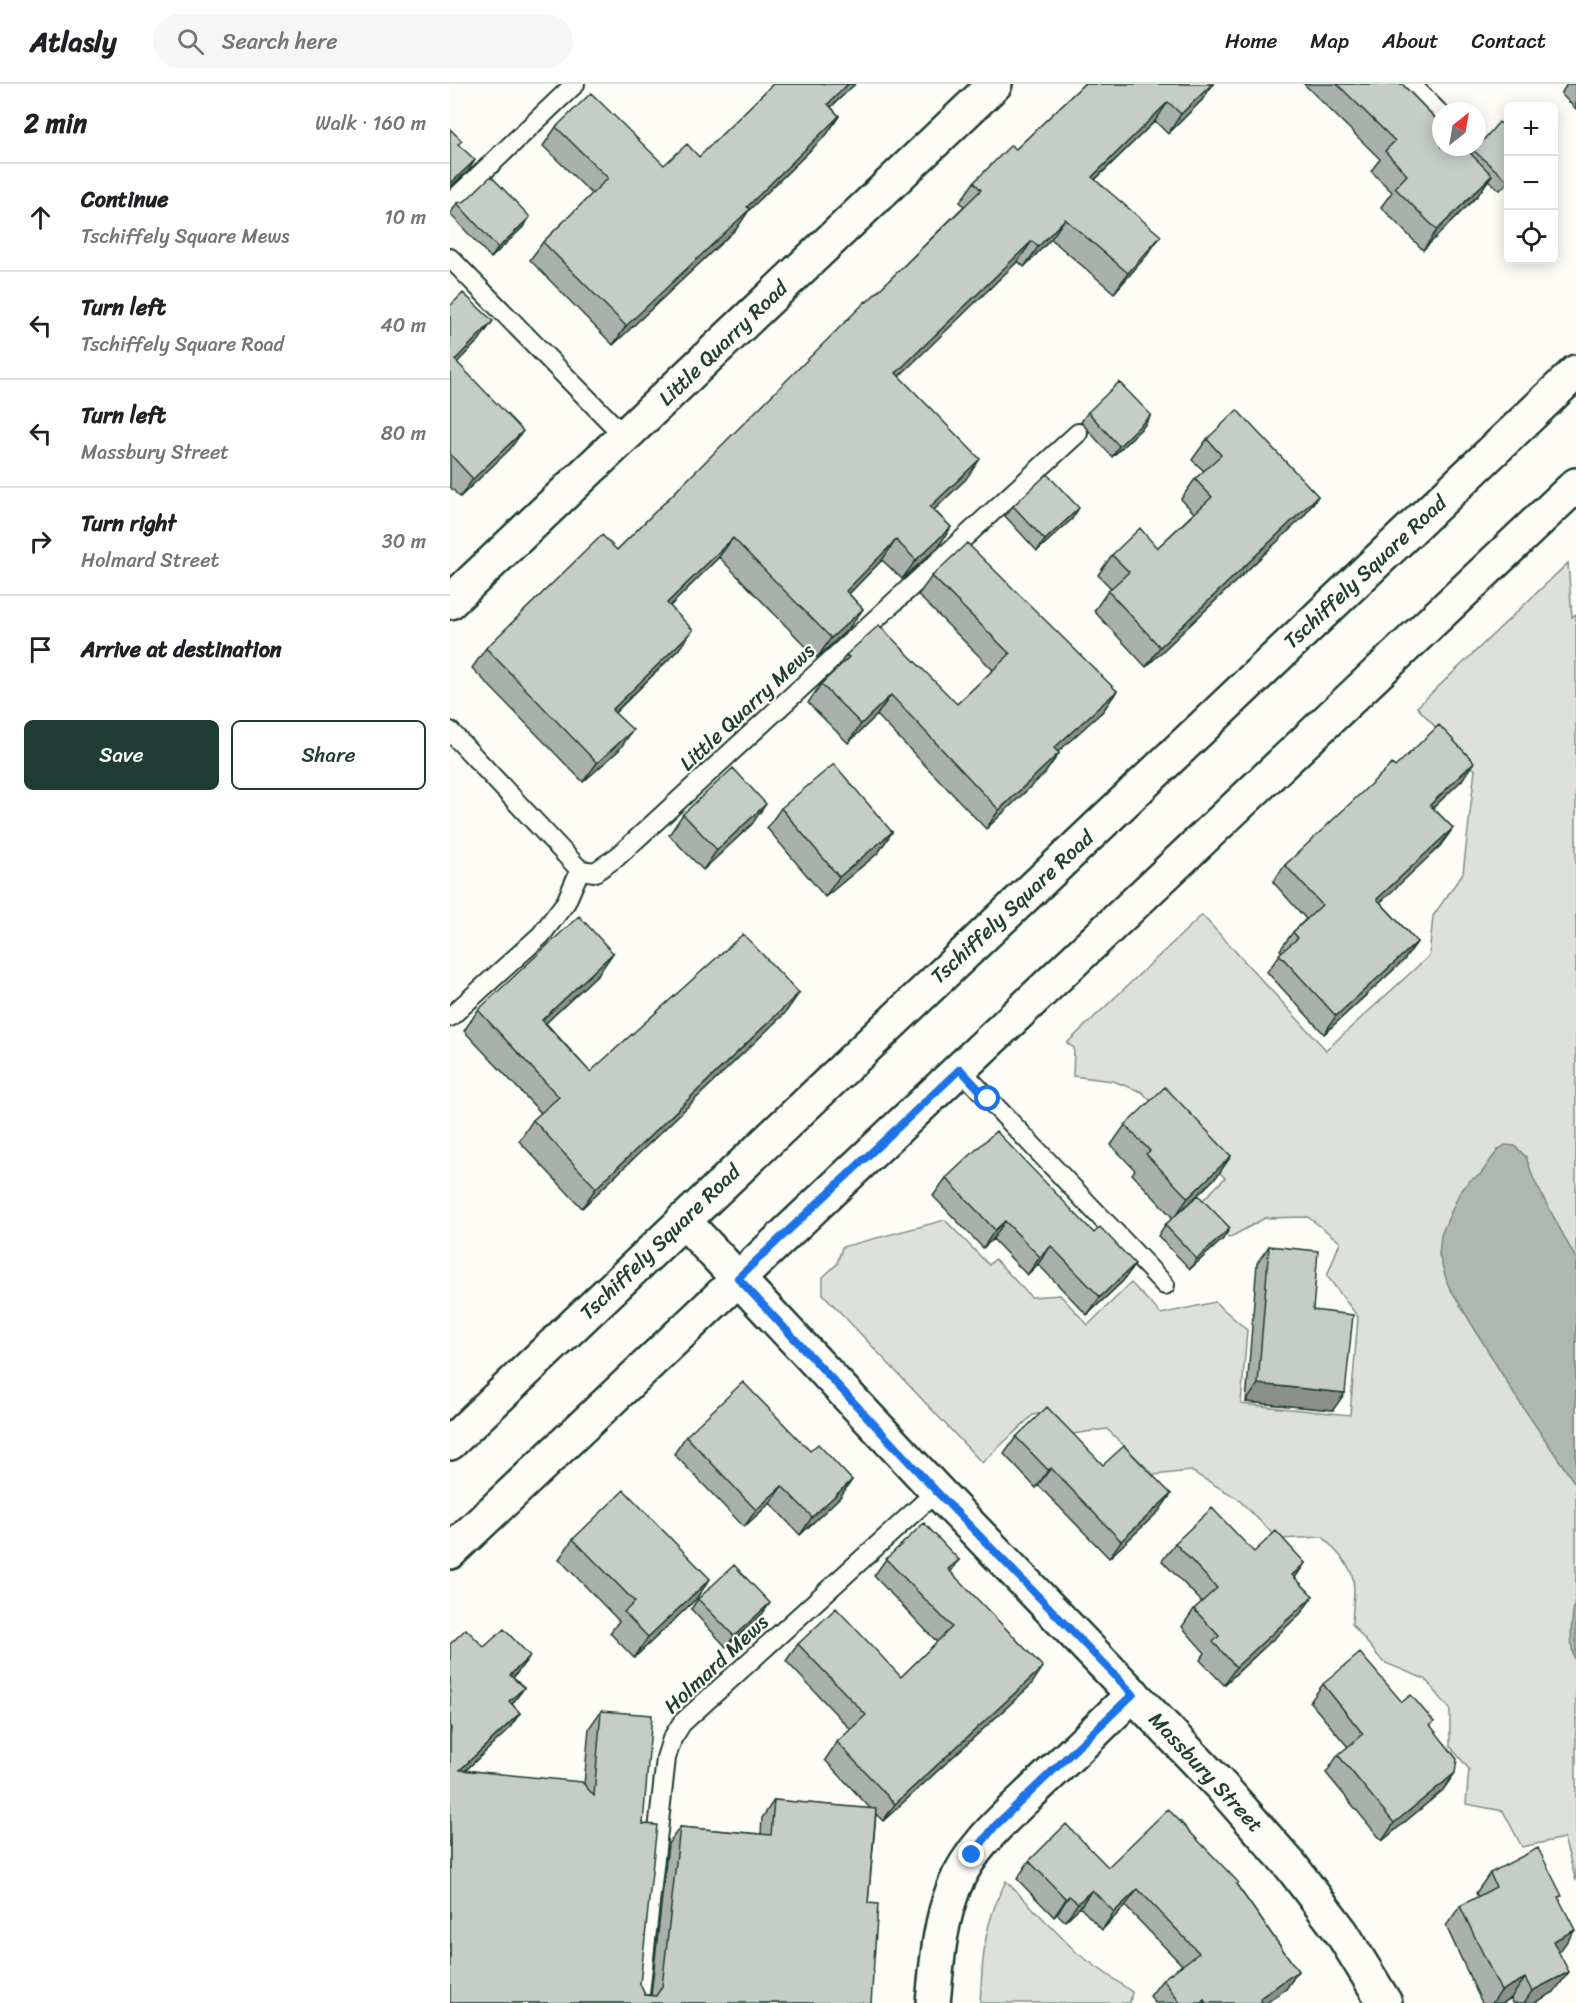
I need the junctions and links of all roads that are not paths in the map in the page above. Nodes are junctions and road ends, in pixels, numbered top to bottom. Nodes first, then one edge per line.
1 (576, 84) edge
2 (995, 84) edge
3 (1411, 84) edge
4 (1432, 106) edge
5 (450, 203) edge
6 (450, 258) edge
7 (1576, 372) edge
8 (1078, 433) dead end
9 (624, 436) junction
10 (1576, 485) edge
11 (450, 602) edge
12 (450, 731) edge
13 (580, 870) junction
14 (450, 1017) edge
15 (960, 1069) junction
16 (683, 1220) junction
17 (738, 1278) junction
18 (1165, 1285) dead end
19 (450, 1443) edge
20 (936, 1491) junction
21 (450, 1552) edge
22 (1133, 1694) junction
23 (639, 2003) edge
24 (933, 2003) edge
25 (1385, 2003) edge

1 - 5 lane
2 - 9 street, Little Quarry Road
3 - 4 lane
6 - 9 lane
7 - 16 street, Tschiffely Square Road
8 - 13 lane, Little Quarry Mews
9 - 11 street, Little Quarry Road
10 - 15 street
12 - 13 lane
13 - 14 lane
15 - 17 street
15 - 18 lane
16 - 17 street, Massbury Street
16 - 19 street, Tschiffely Square Road
17 - 20 street, Massbury Street
17 - 21 street
20 - 22 street, Massbury Street
20 - 23 lane, Holmard Mews
22 - 24 street
22 - 25 street, Massbury Street

